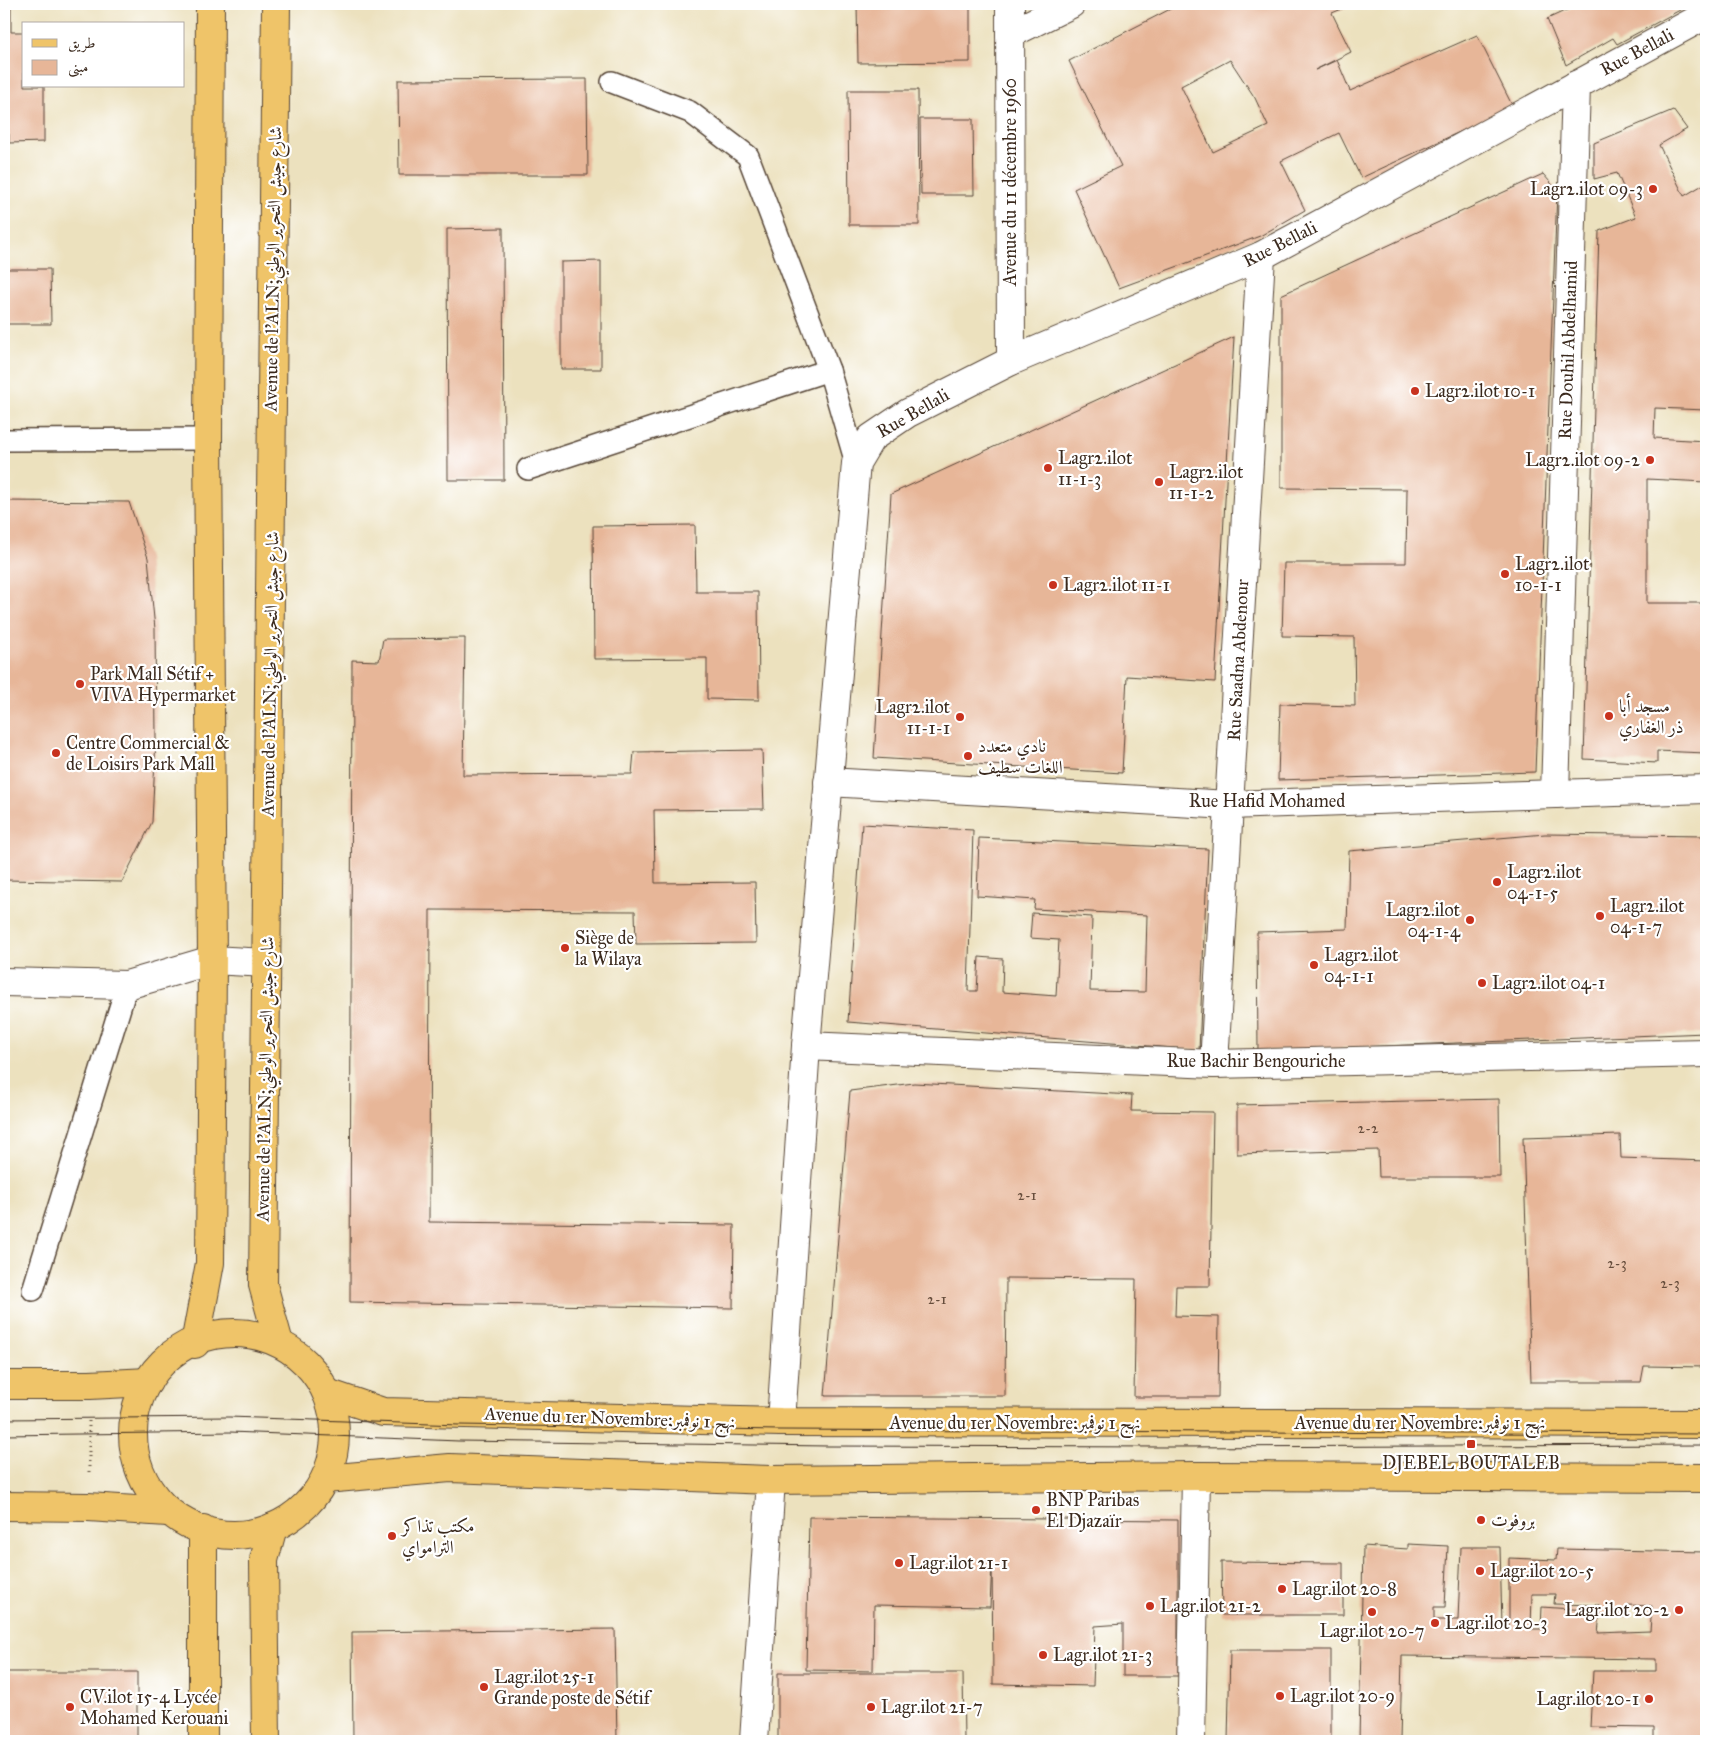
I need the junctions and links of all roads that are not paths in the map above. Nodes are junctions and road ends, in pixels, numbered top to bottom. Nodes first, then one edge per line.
1 (210, 4) edge
2 (276, 4) edge
3 (1010, 4) edge
4 (1071, 4) edge
5 (1706, 15) edge
6 (1010, 34) junction
7 (612, 82) dead end
8 (1576, 85) junction
9 (1261, 256) junction
10 (1011, 361) junction
11 (829, 370) junction
12 (208, 439) junction
13 (4, 440) edge
14 (856, 463) junction
15 (528, 469) dead end
16 (828, 782) junction
17 (1706, 789) edge
18 (1555, 794) junction
19 (1229, 805) junction
20 (212, 960) junction
21 (267, 964) junction
22 (4, 982) edge
23 (127, 985) junction
24 (806, 1046) junction
25 (1706, 1053) edge
26 (1214, 1064) junction
27 (33, 1290) dead end
28 (279, 1343) junction
29 (195, 1344) junction
30 (148, 1382) junction
31 (4, 1385) edge
32 (328, 1393) junction
33 (781, 1422) junction
34 (1706, 1424) edge
35 (1196, 1476) junction
36 (1706, 1478) edge
37 (325, 1479) junction
38 (771, 1480) junction
39 (4, 1506) edge
40 (168, 1512) junction
41 (272, 1527) junction
42 (202, 1529) junction
43 (203, 1741) edge
44 (266, 1741) edge
45 (754, 1741) edge
46 (1191, 1741) edge

1 - 12 main road
2 - 21 main road, Avenue de l'ALN;شارع جيش التحرير الوطني
3 - 6 street, Avenue du 11 décembre 1960
4 - 6 street
5 - 8 street, Rue Bellali
6 - 10 street, Avenue du 11 décembre 1960
7 - 11 lane
8 - 9 street, Rue Bellali
8 - 18 street, Rue Douhil Abdelhamid
9 - 10 street, Rue Bellali
9 - 19 street, Rue Saadna Abdenour
10 - 14 street, Rue Bellali
11 - 14 lane
11 - 15 lane
12 - 13 lane
12 - 20 main road
14 - 16 street
16 - 19 street, Rue Hafid Mohamed
16 - 24 street
17 - 18 street, Rue Hafid Mohamed
18 - 19 street, Rue Hafid Mohamed
19 - 26 street, Rue Saadna Abdenour
20 - 21 street
20 - 23 street
20 - 29 main road
21 - 28 main road, Avenue de l'ALN;شارع جيش التحرير الوطني
22 - 23 street
23 - 27 lane
24 - 26 street, Rue Bachir Bengouriche
24 - 33 street
25 - 26 street, Rue Bachir Bengouriche
28 - 29 main road
28 - 32 main road
29 - 30 main road
30 - 31 main road
30 - 40 main road
32 - 33 main road, Avenue du 1er Novembre;نهج 1 نوفمبر
32 - 37 main road
33 - 34 main road, Avenue du 1er Novembre;نهج 1 نوفمبر
35 - 36 main road
35 - 38 main road
35 - 46 street
37 - 38 main road
37 - 41 main road
38 - 45 street
39 - 40 main road
40 - 42 main road
41 - 42 main road
41 - 44 main road
42 - 43 main road

